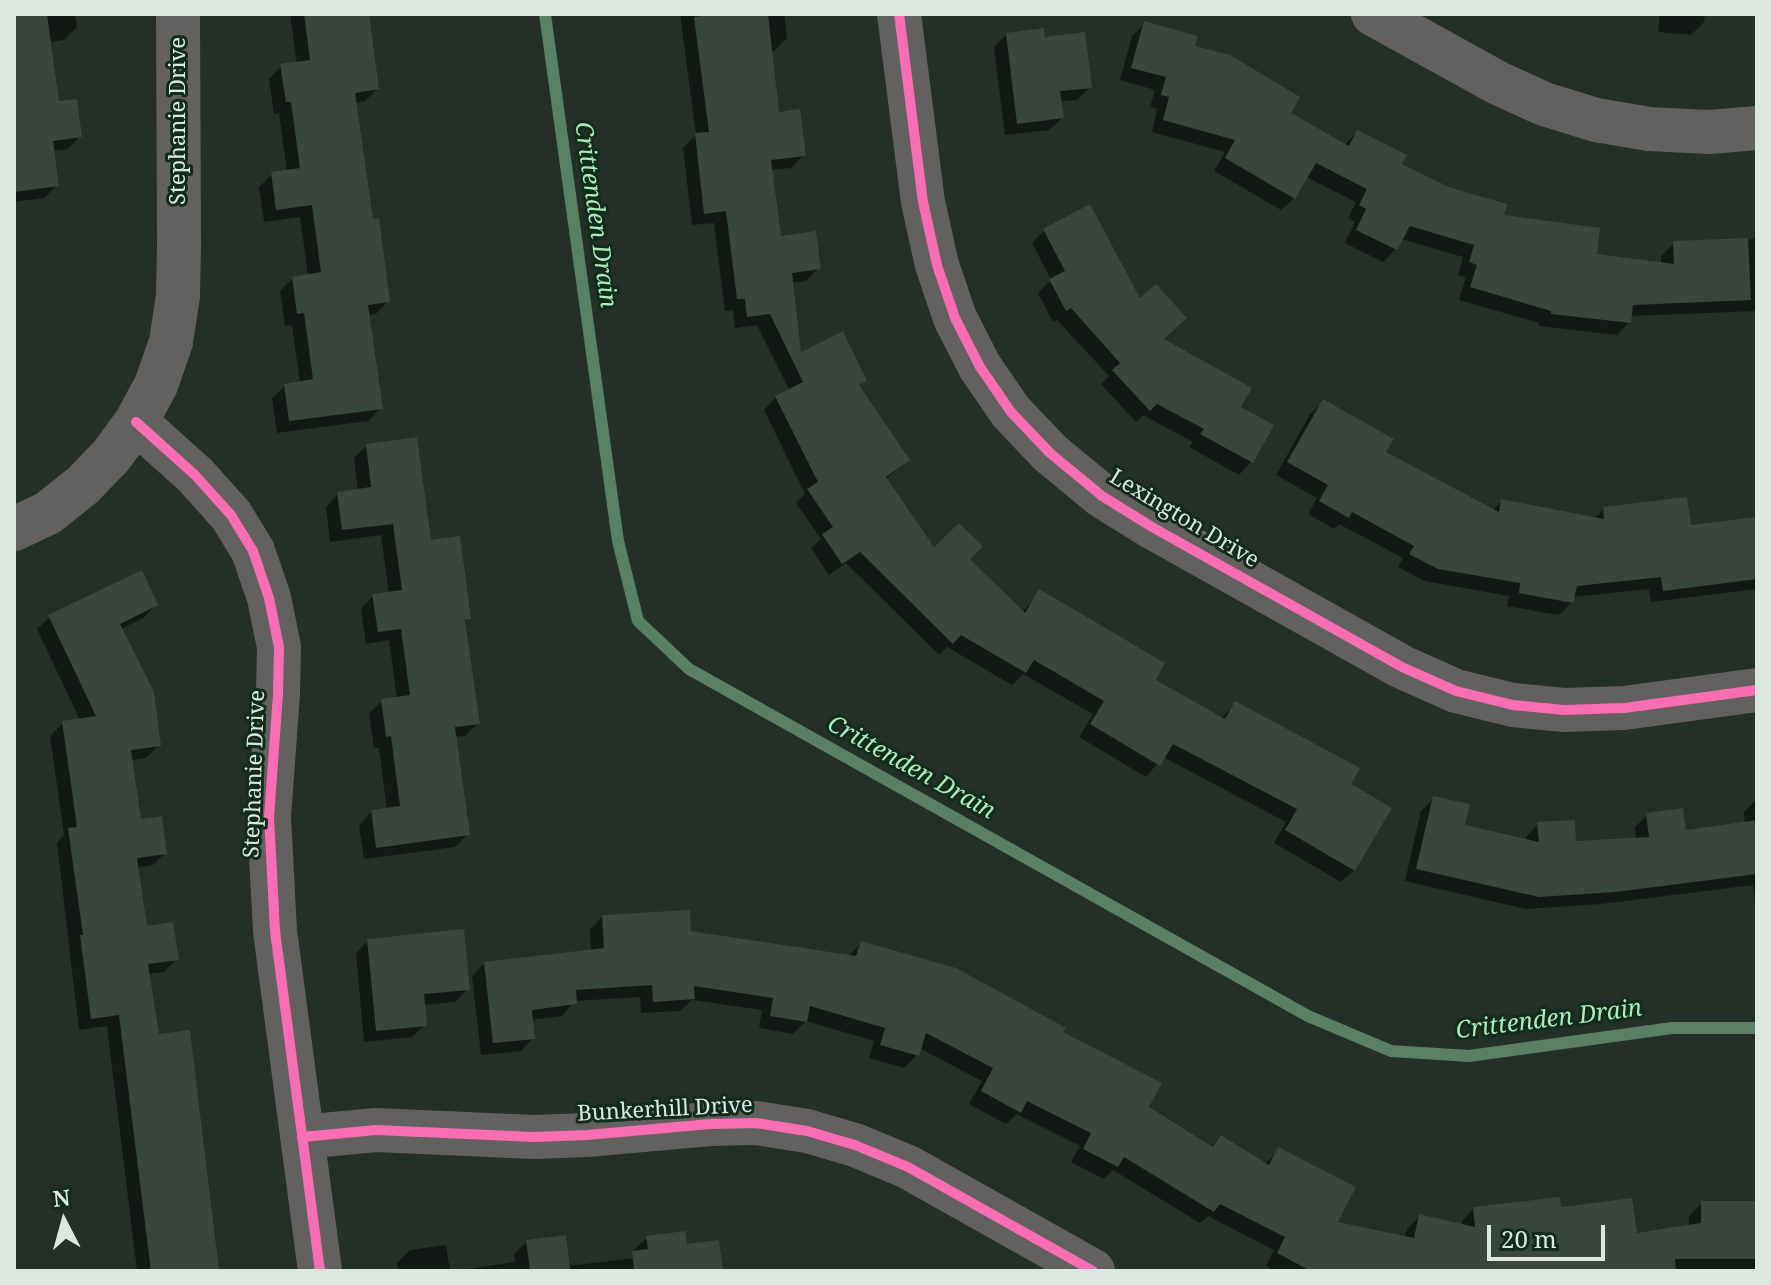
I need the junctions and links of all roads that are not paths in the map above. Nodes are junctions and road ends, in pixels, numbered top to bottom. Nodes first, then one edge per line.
1 (178, 14) edge
2 (899, 14) edge
3 (1373, 14) edge
4 (1757, 128) edge
5 (136, 422) junction
6 (14, 529) edge
7 (1757, 690) edge
8 (302, 1137) junction
9 (1035, 1257) edge
10 (320, 1271) edge
11 (1093, 1271) edge

1 - 5 street, Stephanie Drive
2 - 7 street, Lexington Drive
3 - 4 street
5 - 6 street
5 - 8 street, Stephanie Drive
8 - 9 street, Bunkerhill Drive
8 - 10 street, Stephanie Drive
9 - 11 street, Bunkerhill Drive

